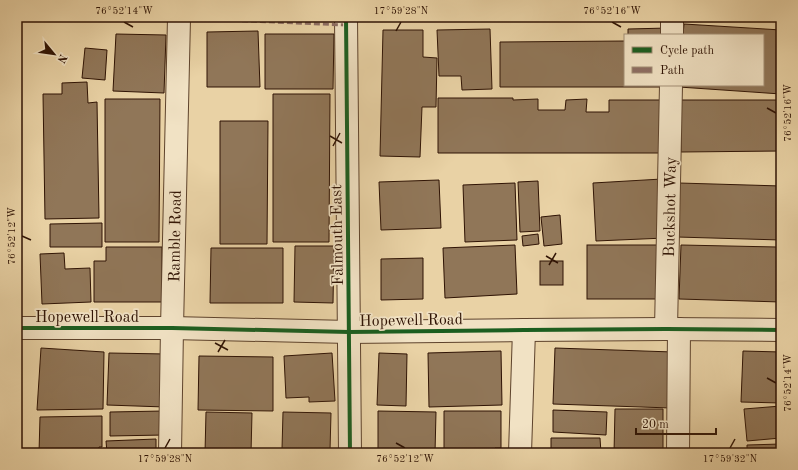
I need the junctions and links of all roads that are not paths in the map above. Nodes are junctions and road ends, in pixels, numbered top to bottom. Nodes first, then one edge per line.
1 (346, 17) edge
2 (672, 17) edge
3 (179, 18) dead end
4 (672, 34) edge
5 (671, 86) edge
6 (17, 328) edge
7 (172, 328) junction
8 (673, 329) junction
9 (524, 330) junction
10 (781, 330) edge
11 (349, 332) junction
12 (170, 453) edge
13 (350, 453) edge
14 (520, 453) edge
15 (678, 453) edge

1 - 11 street, Falmouth East
2 - 4 street
3 - 7 street, Ramble Road
5 - 8 street, Buckshot Way
6 - 7 street, Hopewell Road
7 - 11 street, Hopewell Road
7 - 12 street, Ramble Road
8 - 9 street, Hopewell Road
8 - 10 street, Hopewell Road
8 - 15 street, Buckshot Way
9 - 11 street, Hopewell Road
9 - 14 street
11 - 13 street, Falmouth East

